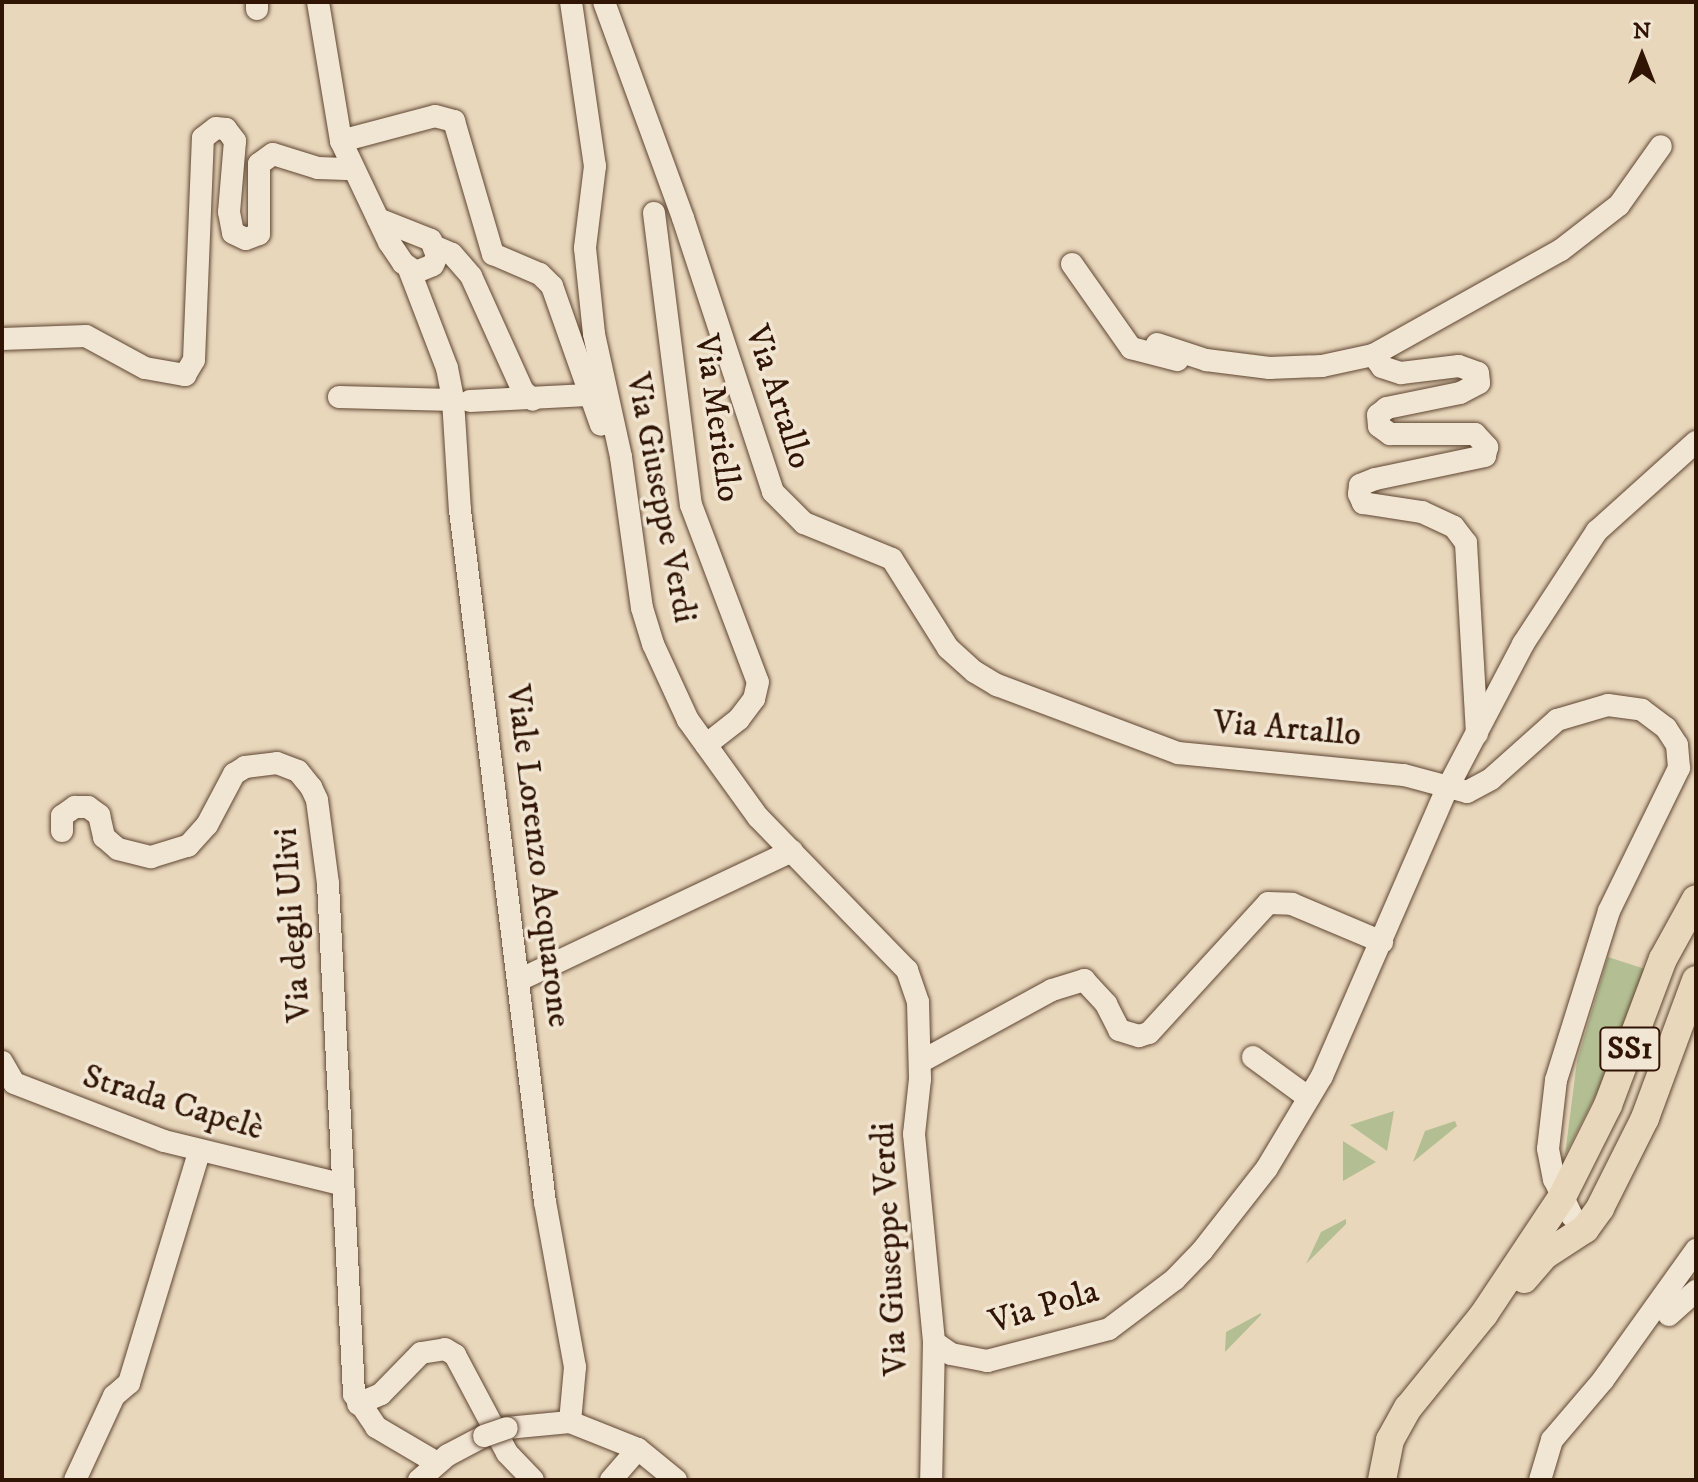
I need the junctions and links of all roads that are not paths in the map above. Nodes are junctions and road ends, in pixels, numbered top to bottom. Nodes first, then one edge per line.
1 (318, 2) edge
2 (571, 2) edge
3 (604, 2) edge
4 (341, 141) junction
5 (1661, 146) dead end
6 (353, 169) junction
7 (654, 213) dead end
8 (420, 257) junction
9 (1072, 264) dead end
10 (2, 339) edge
11 (1157, 344) dead end
12 (1373, 355) junction
13 (1206, 360) junction
14 (588, 395) junction
15 (339, 397) dead end
16 (462, 400) junction
17 (533, 400) junction
18 (1696, 442) edge
19 (625, 485) junction
20 (1477, 735) junction
21 (706, 745) junction
22 (1447, 789) junction
23 (62, 831) dead end
24 (792, 851) junction
25 (1696, 899) edge
26 (1382, 942) junction
27 (519, 980) junction
28 (1696, 980) edge
29 (1253, 1057) dead end
30 (2, 1062) edge
31 (920, 1062) junction
32 (1309, 1098) junction
33 (199, 1152) junction
34 (340, 1184) junction
35 (1572, 1214) junction
36 (1696, 1250) edge
37 (1545, 1255) junction
38 (1696, 1291) edge
39 (1484, 1314) junction
40 (1669, 1315) dead end
41 (934, 1342) junction
42 (358, 1404) junction
43 (570, 1422) junction
44 (638, 1449) junction
45 (437, 1463) junction
46 (75, 1480) edge
47 (419, 1480) edge
48 (533, 1480) edge
49 (611, 1480) edge
50 (676, 1480) edge
51 (931, 1480) edge
52 (1382, 1480) edge
53 (1540, 1480) edge

1 - 4 street
2 - 19 street, Via Giuseppe Verdi
3 - 22 street, Via Artallo
4 - 6 street
4 - 14 street
5 - 12 street
6 - 8 street
6 - 10 street
7 - 21 street, Via Meriello
8 - 16 street, Viale Lorenzo Acquarone
8 - 17 street
9 - 13 street
11 - 13 street
12 - 13 street
12 - 20 street
14 - 17 street
14 - 19 street
15 - 16 street
16 - 17 street
16 - 27 street, Viale Lorenzo Acquarone
18 - 20 street, Via Pola
19 - 21 street, Via Giuseppe Verdi
20 - 22 street, Via Pola
21 - 24 street, Via Giuseppe Verdi
22 - 26 street, Via Pola
22 - 35 street
23 - 34 street, Via degli Ulivi
24 - 27 street
24 - 31 street, Via Giuseppe Verdi
25 - 35 main road, SS1
26 - 31 street
26 - 32 street, Via Pola
27 - 43 street, Viale Lorenzo Acquarone
28 - 35 main road, SS1
29 - 32 street
30 - 33 street, Strada Capelè
31 - 41 street, Via Giuseppe Verdi
32 - 41 street, Via Pola
33 - 34 street, Strada Capelè
33 - 46 street
34 - 42 street, Via degli Ulivi
35 - 37 main road, SS1
35 - 37 street
35 - 39 main road, SS1
36 - 53 street
37 - 39 main road, SS1
38 - 40 street
39 - 52 main road, SS1
41 - 51 street, Via Giuseppe Verdi
42 - 45 street
42 - 48 street
43 - 44 street
43 - 45 street, bridge
44 - 49 street
44 - 50 street
45 - 47 street

